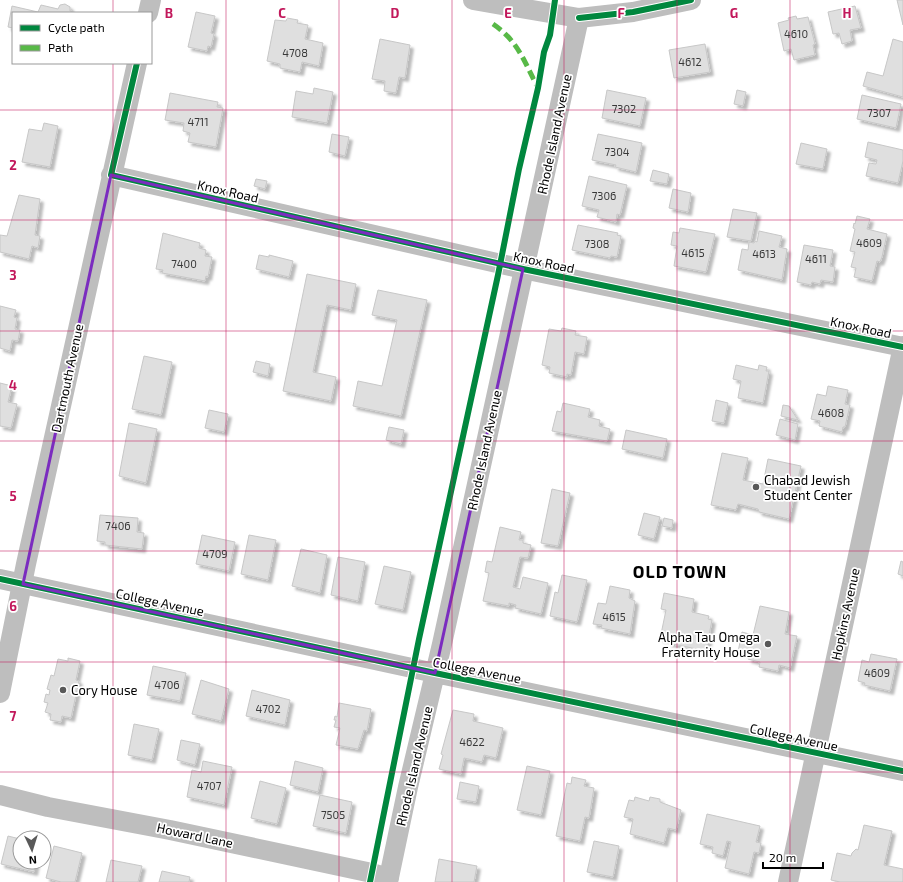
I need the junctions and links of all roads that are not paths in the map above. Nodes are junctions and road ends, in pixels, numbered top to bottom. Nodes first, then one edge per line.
1 (151, 0) edge
2 (473, 0) edge
3 (691, 0) edge
4 (518, 4) edge
5 (148, 12) edge
6 (579, 18) junction
7 (137, 64) edge
8 (112, 176) junction
9 (523, 269) junction
10 (903, 347) edge
11 (0, 579) edge
12 (22, 584) junction
13 (435, 674) junction
14 (0, 693) edge
15 (816, 753) junction
16 (903, 771) edge
17 (0, 795) edge
18 (388, 880) edge
19 (788, 882) edge

1 - 5 street
2 - 4 street
3 - 6 street
4 - 6 street
6 - 9 street, Rhode Island Avenue
7 - 8 street, Dartmouth Avenue
8 - 9 street, Knox Road
8 - 12 street, Dartmouth Avenue
9 - 10 street, Knox Road
9 - 13 street, Rhode Island Avenue
10 - 15 street, Hopkins Avenue
11 - 12 street, College Avenue
12 - 13 street, College Avenue
12 - 14 street, Dartmouth Avenue
13 - 15 street, College Avenue
13 - 18 street, Rhode Island Avenue
15 - 16 street, College Avenue
15 - 19 street, Hopkins Avenue
17 - 18 street, Howard Lane

